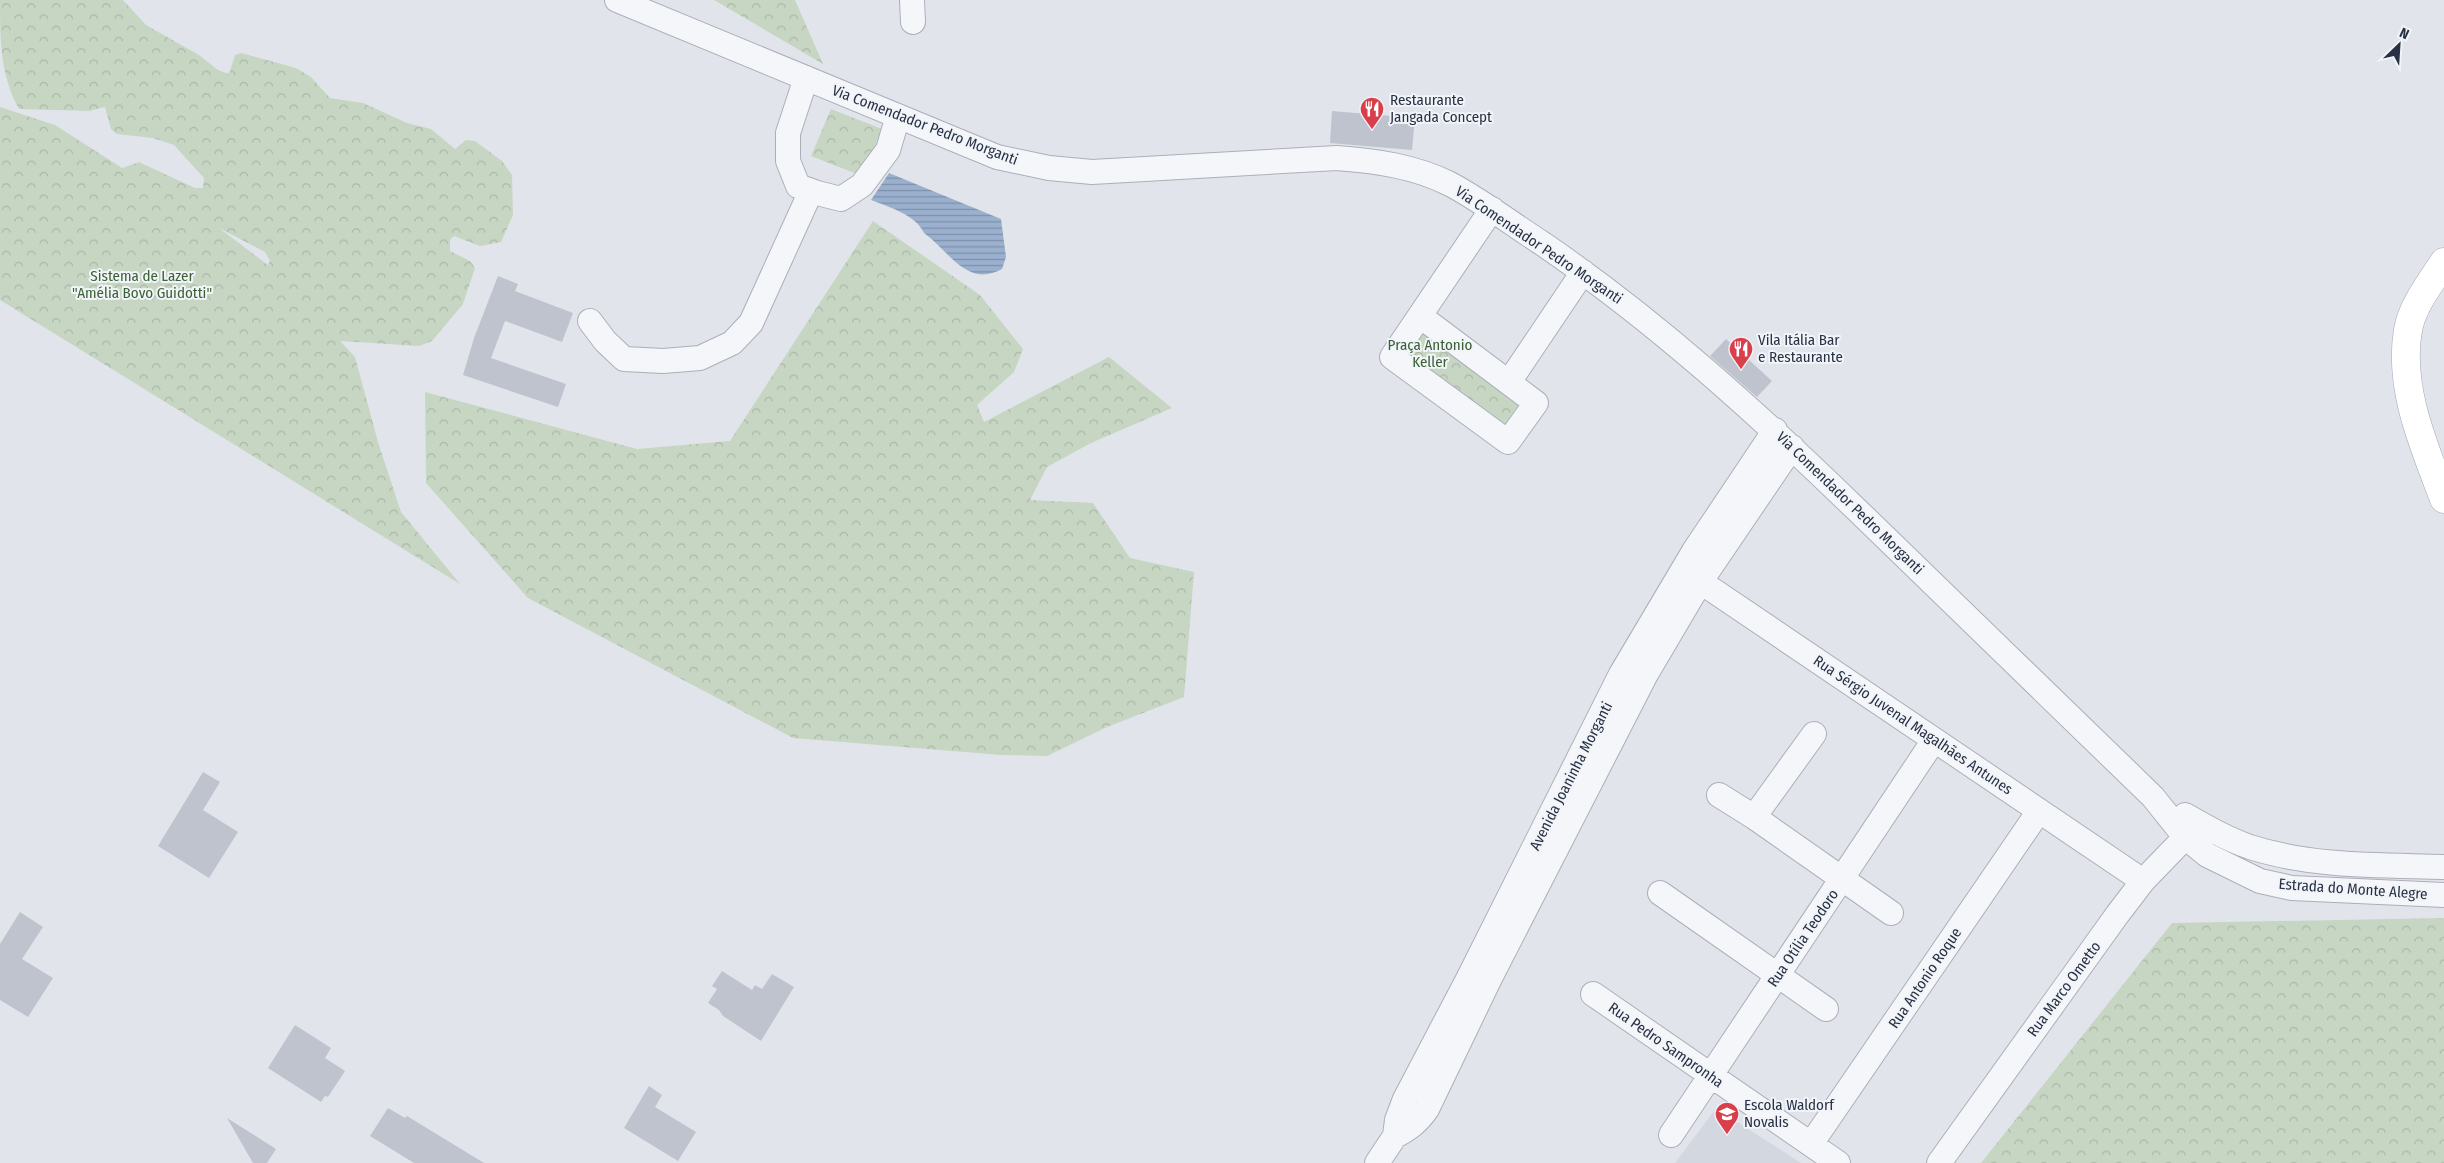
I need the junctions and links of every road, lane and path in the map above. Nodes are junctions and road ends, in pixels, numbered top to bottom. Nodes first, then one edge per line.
1 (617, 0) edge
2 (806, 78) junction
3 (898, 116) junction
4 (810, 191) junction
5 (1492, 210) junction
6 (2444, 262) edge
7 (1583, 272) junction
8 (1420, 316) junction
9 (590, 321) dead end
10 (1509, 382) junction
11 (1775, 430) junction
12 (1792, 447) junction
13 (2444, 499) edge
14 (1692, 575) junction
15 (1814, 734) dead end
16 (1934, 740) junction
17 (1720, 795) dead end
18 (2039, 811) junction
19 (1754, 817) junction
20 (2192, 830) junction
21 (2444, 867) edge
22 (1842, 878) junction
23 (2143, 881) junction
24 (1660, 893) dead end
25 (2444, 895) edge
26 (1891, 913) dead end
27 (1778, 975) junction
28 (1593, 994) dead end
29 (1826, 1009) dead end
30 (1710, 1077) junction
31 (1671, 1136) dead end
32 (1811, 1144) junction
33 (1378, 1163) edge
34 (1838, 1163) edge
35 (1939, 1163) edge

1 - 2 street, Via Comendador Pedro Morganti
2 - 3 street, Via Comendador Pedro Morganti
2 - 4 street
3 - 4 street
3 - 5 street, Via Comendador Pedro Morganti
4 - 9 street
5 - 7 street, Via Comendador Pedro Morganti
5 - 8 street
6 - 13 main road
7 - 10 street
7 - 11 street, Via Comendador Pedro Morganti
8 - 10 street
8 - 10 street
11 - 12 street, Via Comendador Pedro Morganti
11 - 14 street, Avenida Joaninha Morganti
12 - 14 street, Avenida Joaninha Morganti
12 - 20 street, Via Comendador Pedro Morganti
14 - 16 street, Rua Sérgio Juvenal Magalhães Antunes
14 - 33 street, Avenida Joaninha Morganti
15 - 19 street
16 - 18 street, Rua Sérgio Juvenal Magalhães Antunes
16 - 22 street, Rua Otília Teodoro
17 - 19 street
18 - 23 street, Rua Sérgio Juvenal Magalhães Antunes
18 - 32 street, Rua Antonio Roque
19 - 22 street
20 - 21 street, Estrada do Monte Alegre
20 - 23 street, Rua Marco Ometto
20 - 25 street, Estrada do Monte Alegre
22 - 26 street
22 - 27 street, Rua Otília Teodoro
23 - 35 street, Rua Marco Ometto
24 - 27 street
27 - 29 street
27 - 30 street, Rua Otília Teodoro
28 - 30 street, Rua Pedro Sampronha
30 - 31 street, Rua Otília Teodoro
30 - 32 street, Rua Pedro Sampronha
32 - 34 street, Rua Pedro Sampronha

